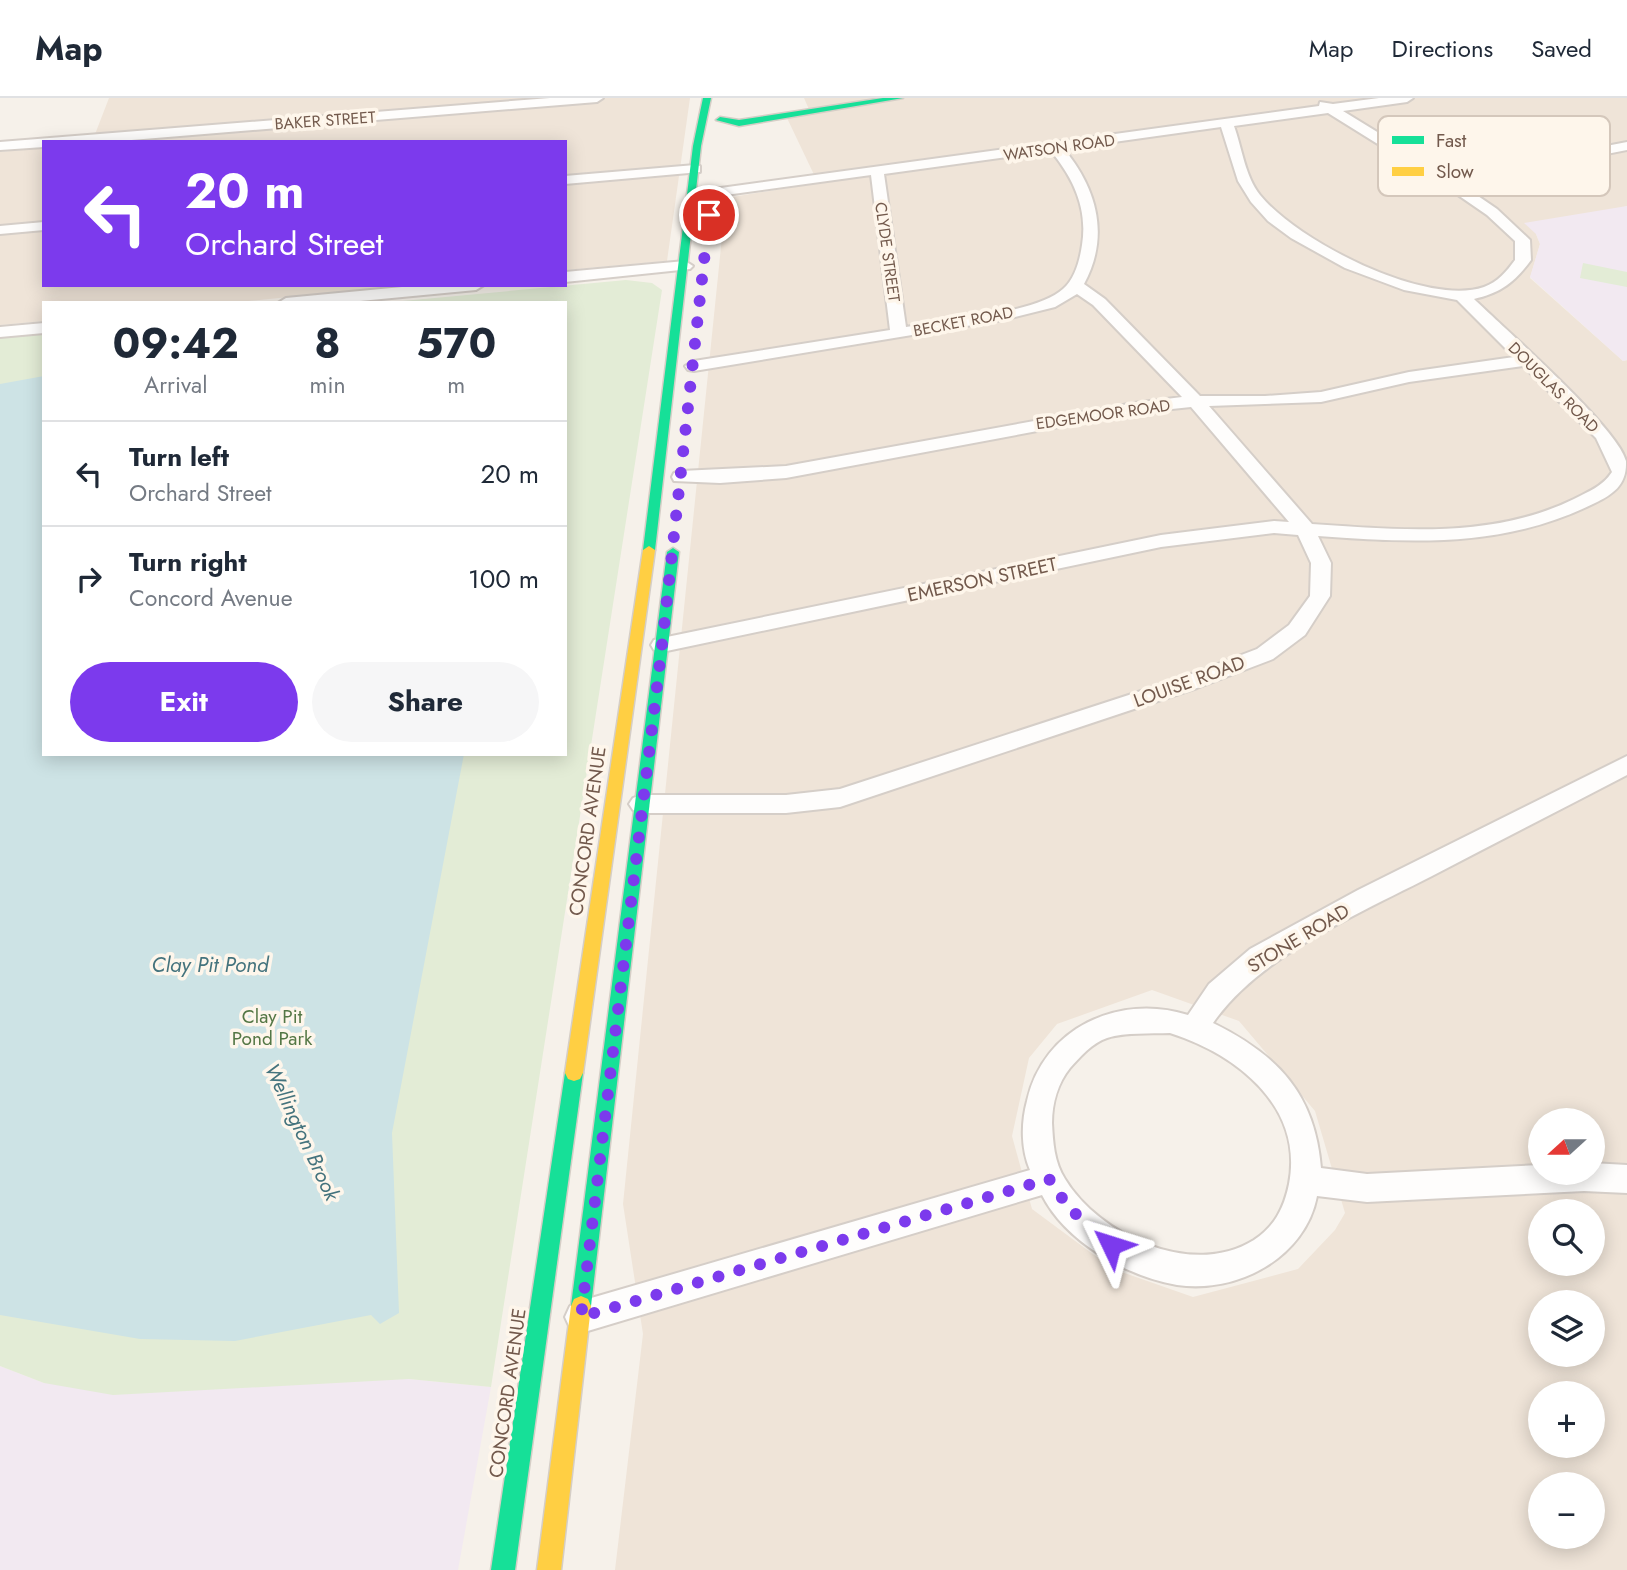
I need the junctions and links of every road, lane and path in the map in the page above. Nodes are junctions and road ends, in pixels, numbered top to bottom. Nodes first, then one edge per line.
1 (597, 98) edge
2 (706, 98) edge
3 (723, 98) edge
4 (899, 98) edge
5 (1318, 98) edge
6 (1407, 98) edge
7 (876, 99) edge
8 (1329, 110) junction
9 (702, 121) junction
10 (1227, 124) junction
11 (718, 126) junction
12 (1378, 139) edge
13 (79, 140) edge
14 (42, 143) edge
15 (0, 146) edge
16 (1055, 148) junction
17 (695, 169) junction
18 (877, 172) junction
19 (567, 180) edge
20 (711, 187) junction
21 (693, 196) junction
22 (1469, 196) edge
23 (42, 226) edge
24 (0, 230) edge
25 (685, 266) junction
26 (703, 266) dead end
27 (567, 277) edge
28 (1076, 286) junction
29 (454, 287) edge
30 (1462, 296) junction
31 (307, 301) edge
32 (42, 328) edge
33 (0, 332) edge
34 (900, 333) junction
35 (1526, 360) junction
36 (694, 366) joint
37 (672, 370) junction
38 (1195, 401) junction
39 (659, 477) junction
40 (681, 477) joint
41 (1304, 527) junction
42 (674, 542) dead end
43 (662, 645) junction
44 (632, 651) junction
45 (1627, 765) edge
46 (612, 804) junction
47 (641, 804) junction
48 (1195, 1027) junction
49 (1049, 1179) junction
50 (1627, 1179) edge
51 (1307, 1181) junction
52 (581, 1317) junction
53 (503, 1570) edge
54 (549, 1570) edge

1 - 13 street, BAKER STREET
2 - 9 main road, CONCORD AVENUE
3 - 11 main road
4 - 7 main road
5 - 8 street
6 - 8 street, WATSON ROAD
7 - 11 main road
8 - 10 street, WATSON ROAD
8 - 12 street
9 - 11 main road
9 - 17 main road, CONCORD AVENUE
10 - 16 street, WATSON ROAD
10 - 30 street
14 - 15 street
16 - 18 street, WATSON ROAD
16 - 28 street
17 - 19 street
17 - 20 main road
17 - 21 main road, CONCORD AVENUE
18 - 20 street, WATSON ROAD
18 - 34 street, CLYDE STREET
20 - 21 main road
21 - 25 main road, CONCORD AVENUE
22 - 30 street
23 - 24 street
25 - 26 main road
25 - 27 street
25 - 37 main road, CONCORD AVENUE
28 - 34 street, BECKET ROAD
28 - 38 street, LOUISE ROAD
29 - 31 street
30 - 35 street, DOUGLAS ROAD
32 - 33 street
34 - 36 street, BECKET ROAD
35 - 38 street, EDGEMOOR ROAD
35 - 41 street, DOUGLAS ROAD
36 - 37 main road
37 - 39 main road, CONCORD AVENUE
38 - 40 street, EDGEMOOR ROAD
38 - 41 street, LOUISE ROAD
39 - 40 main road
39 - 44 main road, CONCORD AVENUE
41 - 43 street, EMERSON STREET
41 - 47 street, LOUISE ROAD
42 - 43 main road
43 - 44 main road
43 - 47 main road
44 - 46 main road, CONCORD AVENUE
45 - 48 street, STONE ROAD
46 - 47 main road
46 - 53 main road, CONCORD AVENUE
47 - 52 main road
48 - 49 street
48 - 51 street
49 - 51 street
49 - 52 street
50 - 51 street
52 - 54 main road

